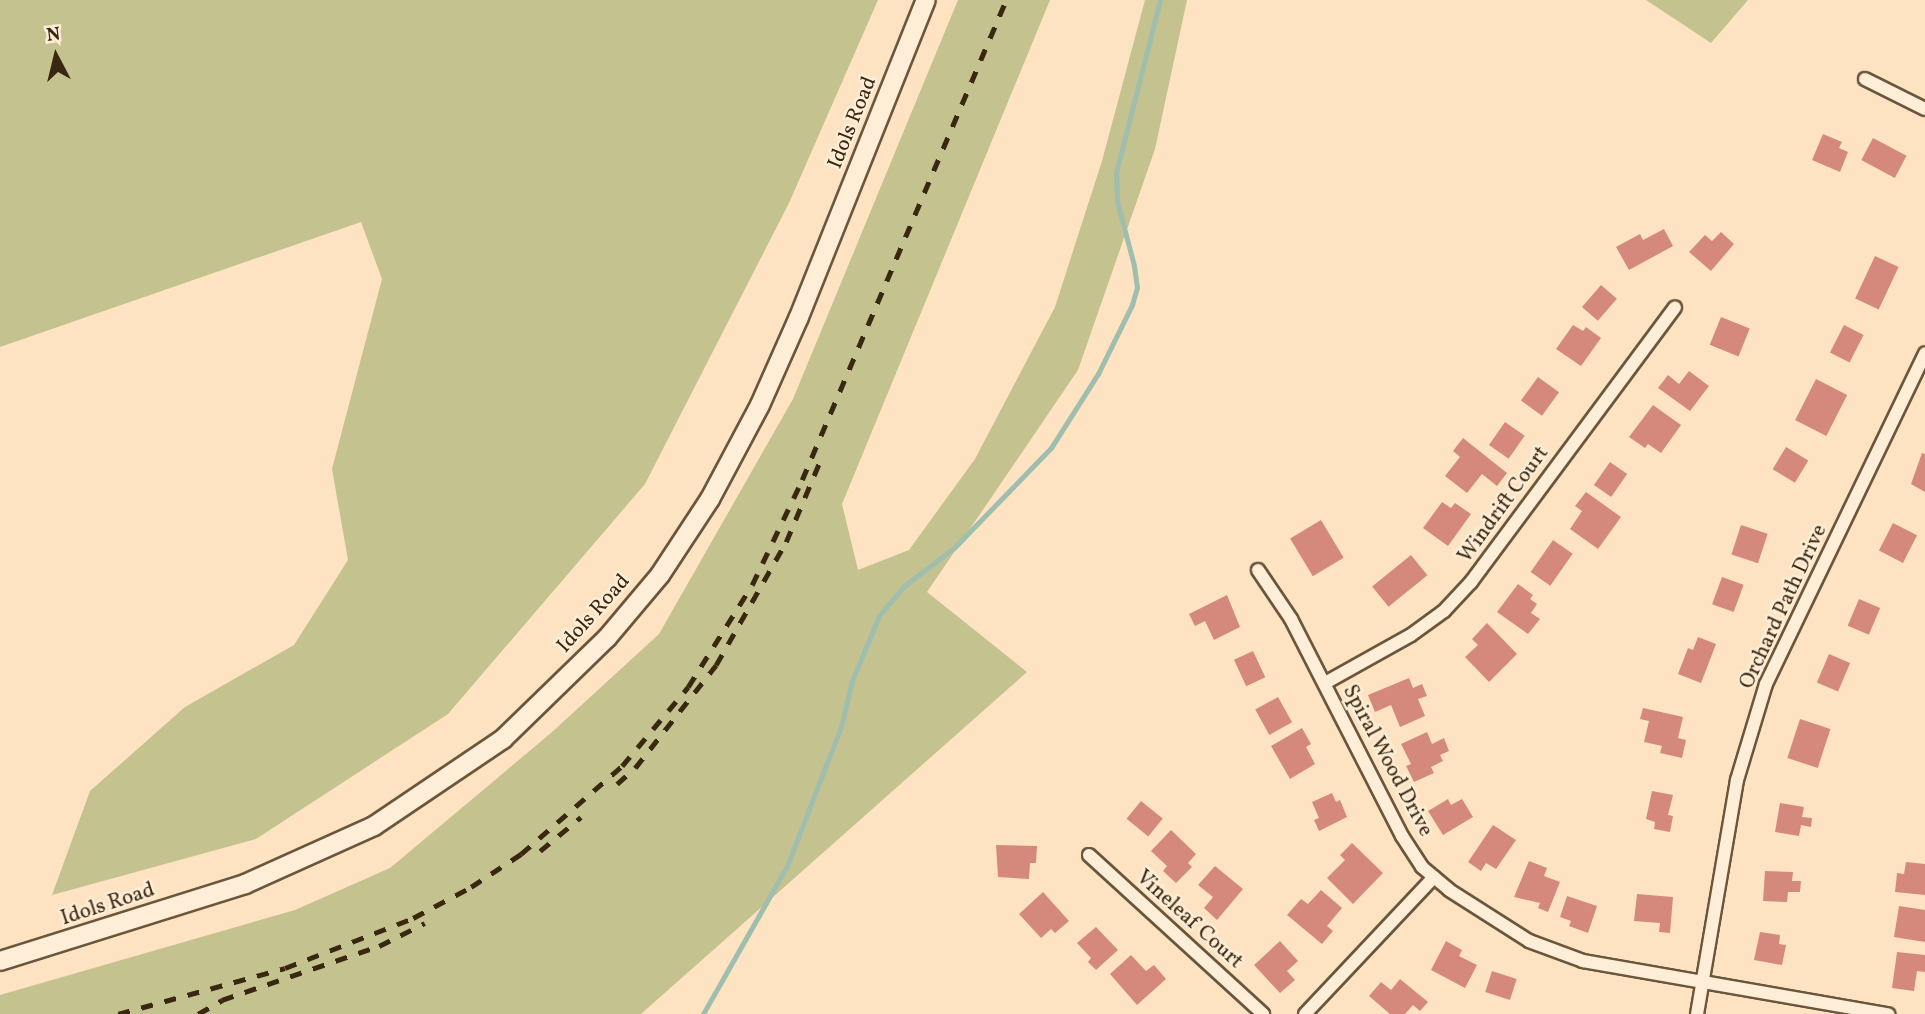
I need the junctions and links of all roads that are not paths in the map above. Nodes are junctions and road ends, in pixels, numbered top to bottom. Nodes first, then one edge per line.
1 (926, 0) edge
2 (1865, 79) dead end
3 (1925, 108) edge
4 (1675, 307) dead end
5 (1925, 353) edge
6 (1258, 570) dead end
7 (1325, 683) junction
8 (1089, 855) dead end
9 (1434, 877) junction
10 (0, 961) edge
11 (1703, 981) junction
12 (1263, 1014) edge
13 (1305, 1014) edge
14 (1697, 1014) edge
15 (1888, 1014) edge

1 - 10 main road, Idols Road
2 - 3 street
4 - 7 street, Windrift Court
5 - 11 street, Orchard Path Drive
6 - 7 street, Spiral Wood Drive
7 - 9 street, Spiral Wood Drive
8 - 12 street, Vineleaf Court
9 - 11 street, Spiral Wood Drive
9 - 13 street
11 - 14 street, Orchard Path Drive
11 - 15 street, Spiral Wood Drive

